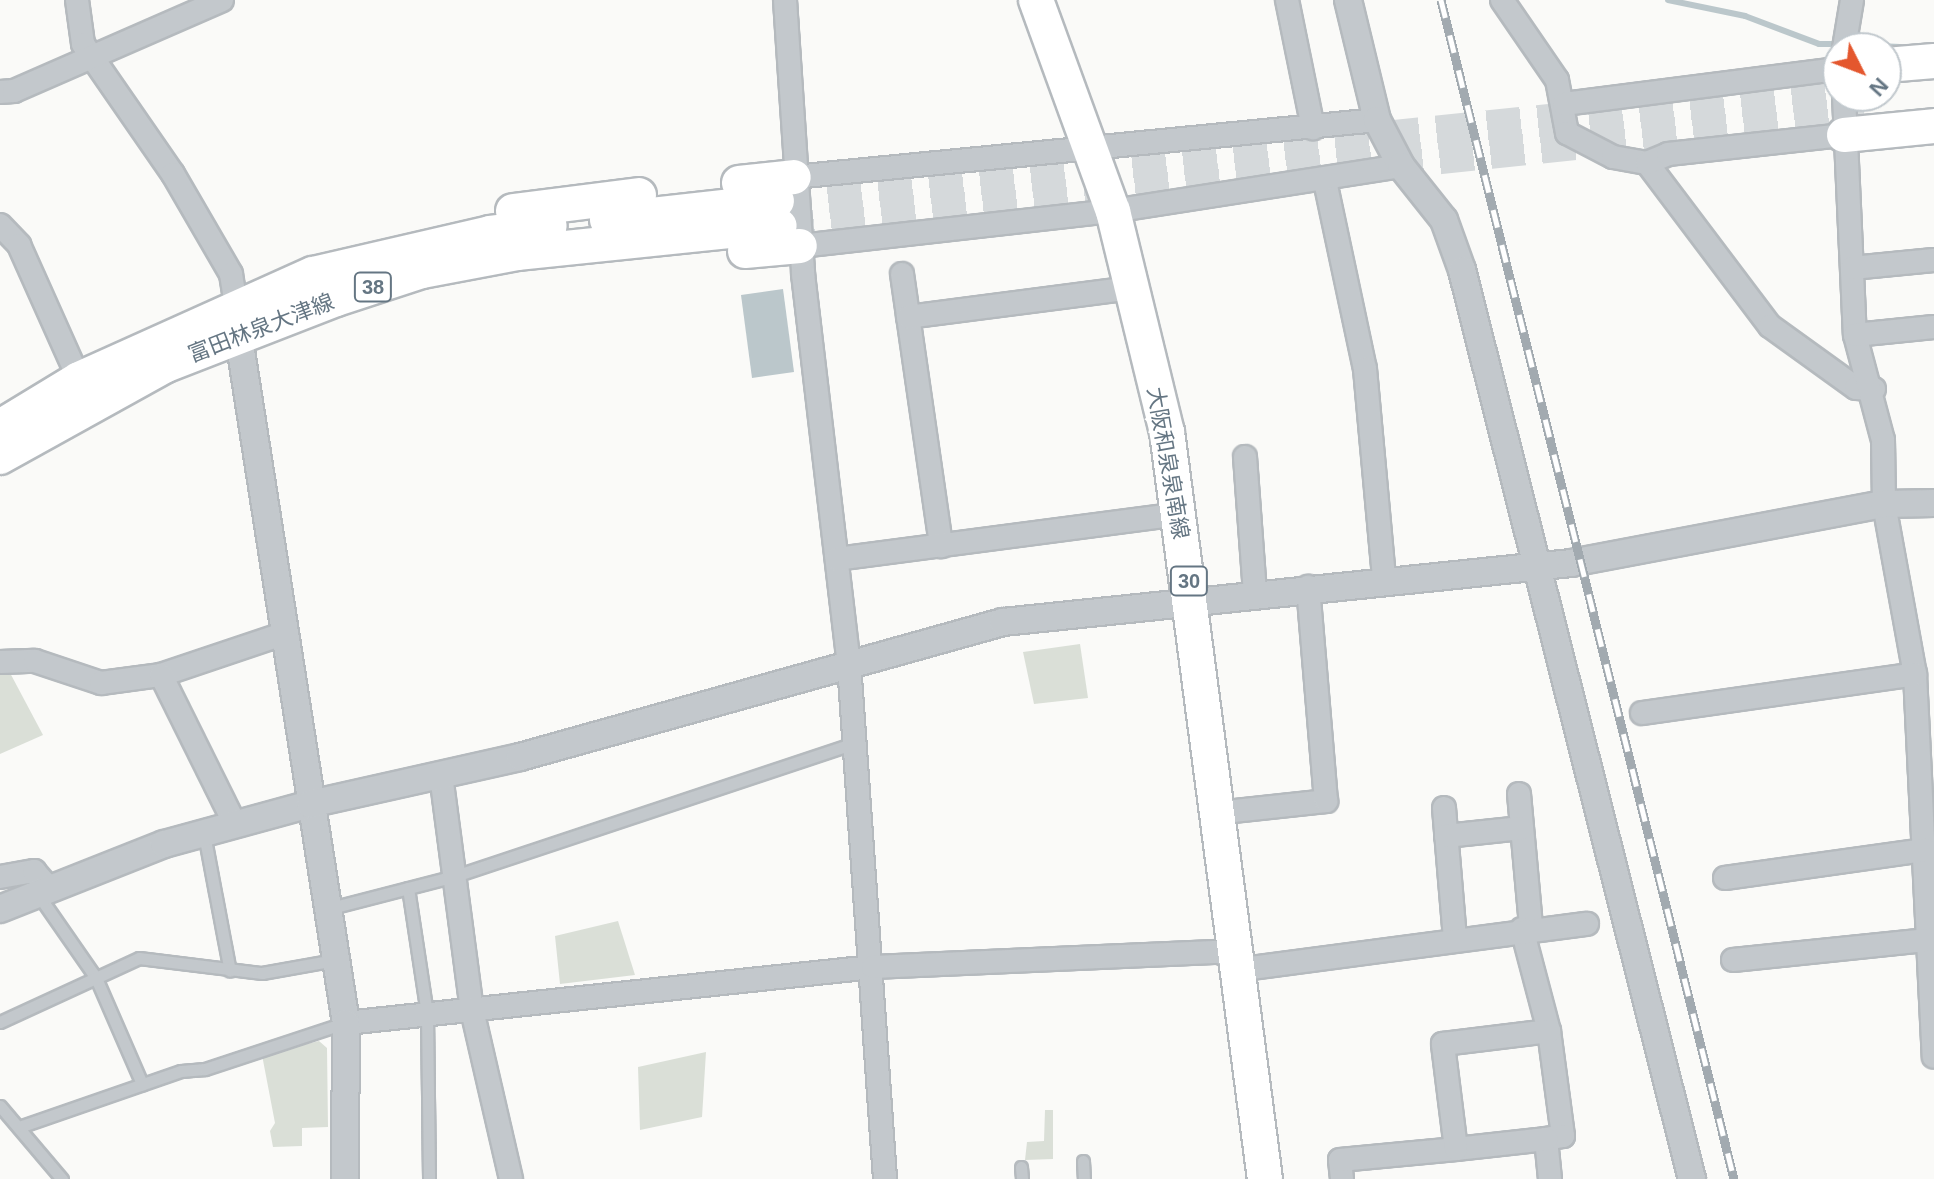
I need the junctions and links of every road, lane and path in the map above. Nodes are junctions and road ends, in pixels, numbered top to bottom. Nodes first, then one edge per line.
1 (77, 0) edge
2 (222, 0) edge
3 (785, 0) edge
4 (1036, 0) edge
5 (1287, 0) edge
6 (1348, 0) edge
7 (1502, 0) edge
8 (1852, 0) edge
9 (1847, 32) edge
10 (90, 56) junction
11 (1934, 61) edge
12 (1902, 64) edge
13 (1822, 71) edge
14 (1934, 82) edge
15 (1902, 85) edge
16 (0, 92) edge
17 (1564, 104) junction
18 (1934, 107) edge
19 (1851, 114) edge
20 (1377, 120) junction
21 (1934, 126) edge
22 (1313, 128) junction
23 (1092, 150) junction
24 (1647, 163) junction
25 (1401, 166) junction
26 (1325, 181) junction
27 (1113, 211) junction
28 (788, 212) junction
29 (0, 225) edge
30 (1934, 260) edge
31 (1852, 268) junction
32 (902, 274) dead end
33 (324, 286) junction
34 (1132, 288) junction
35 (908, 317) junction
36 (236, 321) junction
37 (1934, 327) edge
38 (1855, 335) junction
39 (79, 379) junction
40 (1874, 389) junction
41 (0, 427) edge
42 (0, 457) edge
43 (1245, 457) dead end
44 (1934, 503) edge
45 (1884, 504) junction
46 (1177, 514) junction
47 (941, 546) junction
48 (837, 559) junction
49 (1539, 565) junction
50 (1384, 579) junction
51 (1308, 587) junction
52 (1255, 592) junction
53 (1192, 599) junction
54 (283, 634) junction
55 (0, 662) edge
56 (849, 664) junction
57 (1915, 674) junction
58 (161, 675) junction
59 (1642, 713) dead end
60 (855, 743) junction
61 (441, 775) junction
62 (1519, 794) dead end
63 (310, 804) junction
64 (1444, 808) dead end
65 (1216, 813) junction
66 (235, 824) junction
67 (1522, 828) junction
68 (204, 833) junction
69 (1446, 836) junction
70 (1925, 850) junction
71 (455, 876) junction
72 (0, 877) edge
73 (1725, 878) dead end
74 (408, 888) junction
75 (43, 890) junction
76 (0, 909) edge
77 (327, 909) junction
78 (1587, 924) dead end
79 (1526, 928) junction
80 (1455, 939) junction
81 (1928, 940) junction
82 (335, 960) junction
83 (1733, 960) dead end
84 (1237, 961) junction
85 (873, 967) junction
86 (230, 971) junction
87 (96, 978) junction
88 (472, 1010) junction
89 (427, 1014) junction
90 (0, 1022) edge
91 (346, 1023) junction
92 (1549, 1031) junction
93 (1934, 1050) edge
94 (142, 1084) junction
95 (0, 1106) edge
96 (22, 1126) junction
97 (1546, 1139) junction
98 (1456, 1149) junction
99 (1083, 1161) dead end
100 (62, 1179) edge
101 (345, 1179) edge
102 (429, 1179) edge
103 (511, 1179) edge
104 (885, 1179) edge
105 (1084, 1179) edge
106 (1265, 1179) edge
107 (1342, 1179) edge
108 (1550, 1179) edge
109 (1692, 1179) edge

1 - 10 street
2 - 10 street
3 - 28 street
4 - 23 main road, 大阪和泉泉南線 / 30
5 - 22 street
6 - 20 street
7 - 17 street
8 - 9 street
10 - 16 street
10 - 36 street
11 - 12 main road
13 - 17 street
14 - 15 main road
17 - 24 street
18 - 19 main road
19 - 21 main road
19 - 24 street
19 - 31 street
20 - 22 street
20 - 25 street
22 - 23 street
23 - 27 main road, 大阪和泉泉南線 / 30
23 - 28 street
24 - 40 street
25 - 26 street
25 - 49 street
26 - 27 street
26 - 50 street
27 - 28 street
27 - 34 main road, 大阪和泉泉南線 / 30
28 - 33 main road, 富田林泉大津線 / 38
28 - 33 main road
28 - 48 street
29 - 39 street
30 - 31 street
31 - 38 street
32 - 35 street
33 - 36 main road, 富田林泉大津線 / 38
34 - 35 street
34 - 46 main road, 大阪和泉泉南線 / 30
35 - 47 street
36 - 39 main road, 富田林泉大津線 / 38
36 - 42 main road, 富田林泉大津線 / 38
36 - 54 street
37 - 38 street
38 - 40 street
39 - 41 main road, 富田林泉大津線 / 38
40 - 45 street
43 - 52 street
44 - 45 street
45 - 49 street
45 - 57 street
46 - 47 street
46 - 53 main road, 大阪和泉泉南線 / 30
47 - 48 street
48 - 56 street
49 - 50 street
49 - 109 street
50 - 51 street
51 - 52 street
51 - 65 street
52 - 53 street
53 - 56 street
53 - 65 main road, 大阪和泉泉南線 / 30
54 - 58 street
54 - 63 street
55 - 58 street
56 - 60 street
56 - 61 street
57 - 59 street
57 - 70 street
58 - 66 street
60 - 71 lane
60 - 85 street
61 - 63 street
61 - 71 street
62 - 67 street
63 - 66 street
63 - 77 street
64 - 69 street
65 - 84 main road, 大阪和泉泉南線 / 30
66 - 68 street
67 - 69 street
67 - 79 street
68 - 75 street
68 - 86 lane
69 - 80 street
70 - 73 street
70 - 81 street
71 - 74 lane
71 - 88 street
72 - 75 street
74 - 77 lane
74 - 89 lane
75 - 76 street
75 - 87 lane
77 - 82 street
78 - 79 street
79 - 80 street
79 - 92 street
80 - 84 street
81 - 83 street
81 - 93 street
82 - 86 lane
82 - 91 street
84 - 85 street
84 - 106 main road, 大阪和泉泉南線 / 30
85 - 88 street
85 - 104 street
86 - 87 lane
87 - 90 lane
87 - 94 lane
88 - 89 street
88 - 103 street
89 - 91 street
89 - 102 lane
91 - 94 lane
91 - 101 street
92 - 97 street
92 - 98 street
94 - 96 lane
95 - 96 lane
96 - 100 lane
97 - 98 street
97 - 108 street
98 - 107 street
99 - 105 lane

